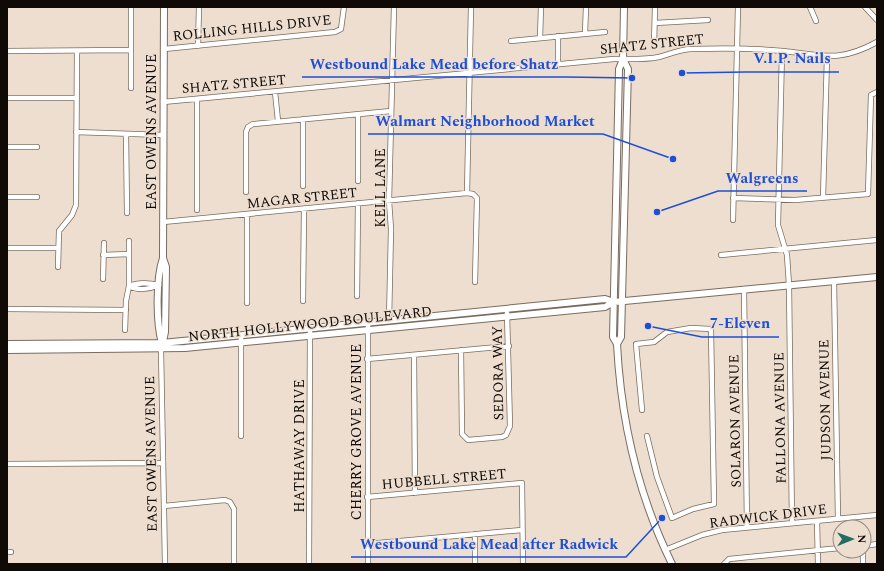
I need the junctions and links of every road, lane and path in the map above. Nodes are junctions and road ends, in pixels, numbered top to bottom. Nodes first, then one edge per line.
1 (131, 7) edge
2 (164, 7) edge
3 (199, 7) edge
4 (344, 7) edge
5 (394, 7) edge
6 (471, 7) edge
7 (541, 7) edge
8 (586, 7) edge
9 (624, 7) edge
10 (655, 7) edge
11 (738, 7) edge
12 (810, 7) edge
13 (865, 7) edge
14 (708, 20) dead end
15 (877, 20) edge
16 (816, 21) dead end
17 (655, 24) junction
18 (604, 32) dead end
19 (585, 34) junction
20 (558, 36) junction
21 (540, 38) junction
22 (511, 41) dead end
23 (877, 42) edge
24 (654, 45) dead end
25 (198, 46) junction
26 (164, 49) junction
27 (132, 50) junction
28 (737, 50) junction
29 (7, 51) edge
30 (77, 51) junction
31 (782, 51) junction
32 (827, 57) junction
33 (623, 59) junction
34 (558, 65) junction
35 (470, 73) junction
36 (393, 81) junction
37 (131, 88) dead end
38 (275, 92) junction
39 (877, 92) edge
40 (7, 98) edge
41 (76, 98) junction
42 (197, 99) junction
43 (163, 102) junction
44 (392, 111) junction
45 (358, 114) junction
46 (303, 119) junction
47 (278, 121) junction
48 (76, 132) junction
49 (126, 135) junction
50 (163, 135) junction
51 (7, 147) edge
52 (37, 147) dead end
53 (617, 152) junction
54 (625, 170) junction
55 (358, 181) dead end
56 (303, 186) dead end
57 (246, 192) dead end
58 (467, 193) junction
59 (616, 194) junction
60 (7, 197) edge
61 (37, 197) dead end
62 (733, 198) junction
63 (823, 198) junction
64 (778, 200) junction
65 (389, 201) junction
66 (358, 203) junction
67 (304, 209) junction
68 (197, 210) dead end
69 (127, 213) dead end
70 (247, 214) junction
71 (733, 220) dead end
72 (163, 222) junction
73 (624, 228) junction
74 (877, 240) edge
75 (129, 241) dead end
76 (104, 242) dead end
77 (7, 248) edge
78 (57, 248) junction
79 (786, 249) junction
80 (129, 254) junction
81 (103, 255) junction
82 (721, 255) dead end
83 (163, 258) junction
84 (58, 267) dead end
85 (877, 277) edge
86 (103, 279) dead end
87 (834, 281) junction
88 (475, 282) dead end
89 (789, 285) junction
90 (129, 286) junction
91 (159, 286) junction
92 (744, 289) junction
93 (357, 296) dead end
94 (303, 301) dead end
95 (622, 301) junction
96 (614, 302) junction
97 (247, 303) dead end
98 (555, 304) junction
99 (7, 309) edge
100 (507, 309) junction
101 (126, 310) junction
102 (555, 312) junction
103 (508, 316) junction
104 (389, 321) junction
105 (368, 323) junction
106 (310, 329) junction
107 (125, 330) dead end
108 (367, 330) junction
109 (241, 335) junction
110 (310, 336) junction
111 (241, 343) junction
112 (7, 344) edge
113 (617, 344) junction
114 (162, 346) junction
115 (509, 346) junction
116 (7, 350) edge
117 (461, 350) junction
118 (414, 355) junction
119 (367, 359) junction
120 (642, 410) dead end
121 (241, 436) dead end
122 (647, 436) dead end
123 (162, 463) junction
124 (7, 464) edge
125 (415, 493) junction
126 (367, 497) junction
127 (164, 506) junction
128 (877, 515) edge
129 (838, 519) joint
130 (832, 520) edge
131 (817, 521) junction
132 (792, 523) junction
133 (747, 528) junction
134 (522, 530) junction
135 (475, 534) junction
136 (367, 544) junction
137 (832, 549) edge
138 (665, 550) junction
139 (818, 550) junction
140 (724, 563) edge
141 (165, 564) edge
142 (234, 564) edge
143 (310, 564) edge
144 (368, 564) edge
145 (475, 564) edge
146 (523, 564) edge
147 (672, 564) edge
148 (818, 564) edge

1 - 27 street
2 - 26 main road, EAST OWENS AVENUE
3 - 25 street
4 - 25 street, ROLLING HILLS DRIVE
5 - 36 street, KELL LANE
6 - 35 street
7 - 21 street
8 - 19 street
9 - 33 main road
10 - 17 street
11 - 28 street
12 - 16 street
13 - 15 street
14 - 17 street
17 - 24 street
18 - 19 street
19 - 20 street
20 - 21 street
20 - 34 street
21 - 22 street
23 - 32 street, SHATZ STREET
25 - 26 street, ROLLING HILLS DRIVE
26 - 43 main road, EAST OWENS AVENUE
27 - 30 street
27 - 37 street
28 - 31 street, SHATZ STREET
28 - 33 street, SHATZ STREET
28 - 62 street
29 - 30 street
30 - 41 street
31 - 32 street, SHATZ STREET
31 - 64 street, FALLONA AVENUE
32 - 63 street
33 - 34 street, SHATZ STREET
33 - 53 main road
33 - 54 main road
34 - 35 street, SHATZ STREET
35 - 36 street, SHATZ STREET
35 - 58 street
36 - 38 street, SHATZ STREET
36 - 44 street, KELL LANE
38 - 42 street, SHATZ STREET
38 - 47 street
39 - 63 street
40 - 41 street
41 - 48 street
42 - 43 street, SHATZ STREET
42 - 68 street
43 - 50 main road, EAST OWENS AVENUE
44 - 45 street
44 - 65 street, KELL LANE
45 - 46 street
45 - 55 street
46 - 47 street
46 - 56 street
47 - 57 street
48 - 49 street
48 - 78 street
49 - 50 street
49 - 69 street
50 - 72 main road, EAST OWENS AVENUE
51 - 52 street
53 - 54 main road
53 - 59 main road
54 - 73 main road
58 - 65 street, MAGAR STREET
58 - 88 street
59 - 73 main road
59 - 96 main road
60 - 61 street
62 - 64 street
62 - 71 street
63 - 64 street
64 - 79 street, FALLONA AVENUE
65 - 66 street, MAGAR STREET
65 - 104 street, KELL LANE
66 - 67 street, MAGAR STREET
66 - 93 street
67 - 70 street, MAGAR STREET
67 - 94 street
70 - 72 street, MAGAR STREET
70 - 97 street
72 - 83 main road, EAST OWENS AVENUE
73 - 95 main road
74 - 79 street
75 - 80 street
76 - 81 street
77 - 78 street
78 - 84 street
79 - 82 street
79 - 89 street, FALLONA AVENUE
80 - 81 street
80 - 90 street
81 - 86 street
83 - 91 main road, EAST OWENS AVENUE
83 - 114 main road, EAST OWENS AVENUE
85 - 87 main road, NORTH HOLLYWOOD BOULEVARD
87 - 89 main road, NORTH HOLLYWOOD BOULEVARD
87 - 129 street, JUDSON AVENUE
89 - 92 main road, NORTH HOLLYWOOD BOULEVARD
89 - 132 street, FALLONA AVENUE
90 - 91 street
90 - 101 street
91 - 114 main road, EAST OWENS AVENUE
92 - 95 main road, NORTH HOLLYWOOD BOULEVARD
92 - 133 street, SOLARON AVENUE
95 - 96 main road, NORTH HOLLYWOOD BOULEVARD
95 - 113 main road
96 - 98 main road, NORTH HOLLYWOOD BOULEVARD
96 - 102 main road, NORTH HOLLYWOOD BOULEVARD
96 - 113 main road
98 - 100 main road, NORTH HOLLYWOOD BOULEVARD
98 - 102 main road
99 - 101 street
100 - 103 street, SEDORA WAY
100 - 104 main road, NORTH HOLLYWOOD BOULEVARD
101 - 107 street
102 - 103 main road, NORTH HOLLYWOOD BOULEVARD
103 - 108 main road, NORTH HOLLYWOOD BOULEVARD
103 - 115 street, SEDORA WAY
104 - 105 main road, NORTH HOLLYWOOD BOULEVARD
105 - 106 main road, NORTH HOLLYWOOD BOULEVARD
105 - 108 street, CHERRY GROVE AVENUE
106 - 109 main road, NORTH HOLLYWOOD BOULEVARD
106 - 110 street, HATHAWAY DRIVE
108 - 110 main road, NORTH HOLLYWOOD BOULEVARD
108 - 119 street, CHERRY GROVE AVENUE
109 - 111 street
109 - 114 main road, NORTH HOLLYWOOD BOULEVARD
110 - 111 main road, NORTH HOLLYWOOD BOULEVARD
110 - 143 street, HATHAWAY DRIVE
111 - 114 main road, NORTH HOLLYWOOD BOULEVARD
111 - 121 street
112 - 114 main road, NORTH HOLLYWOOD BOULEVARD
113 - 138 main road
114 - 116 main road, NORTH HOLLYWOOD BOULEVARD
114 - 123 street, EAST OWENS AVENUE
115 - 117 street
115 - 117 street, SEDORA WAY
117 - 118 street
118 - 119 street
118 - 125 street
119 - 126 street, CHERRY GROVE AVENUE
120 - 122 street
123 - 124 street
123 - 127 street, EAST OWENS AVENUE
125 - 126 street, HUBBELL STREET
125 - 134 street, HUBBELL STREET
126 - 136 street, CHERRY GROVE AVENUE
127 - 141 street, EAST OWENS AVENUE
127 - 142 street
128 - 129 street, RADWICK DRIVE
130 - 131 street, RADWICK DRIVE
131 - 132 street, RADWICK DRIVE
131 - 139 street
132 - 133 street, RADWICK DRIVE
133 - 138 street, RADWICK DRIVE
134 - 135 street
134 - 146 street
135 - 136 street
135 - 145 street
136 - 144 street, CHERRY GROVE AVENUE
137 - 139 street
138 - 147 main road
139 - 140 street
139 - 148 street

